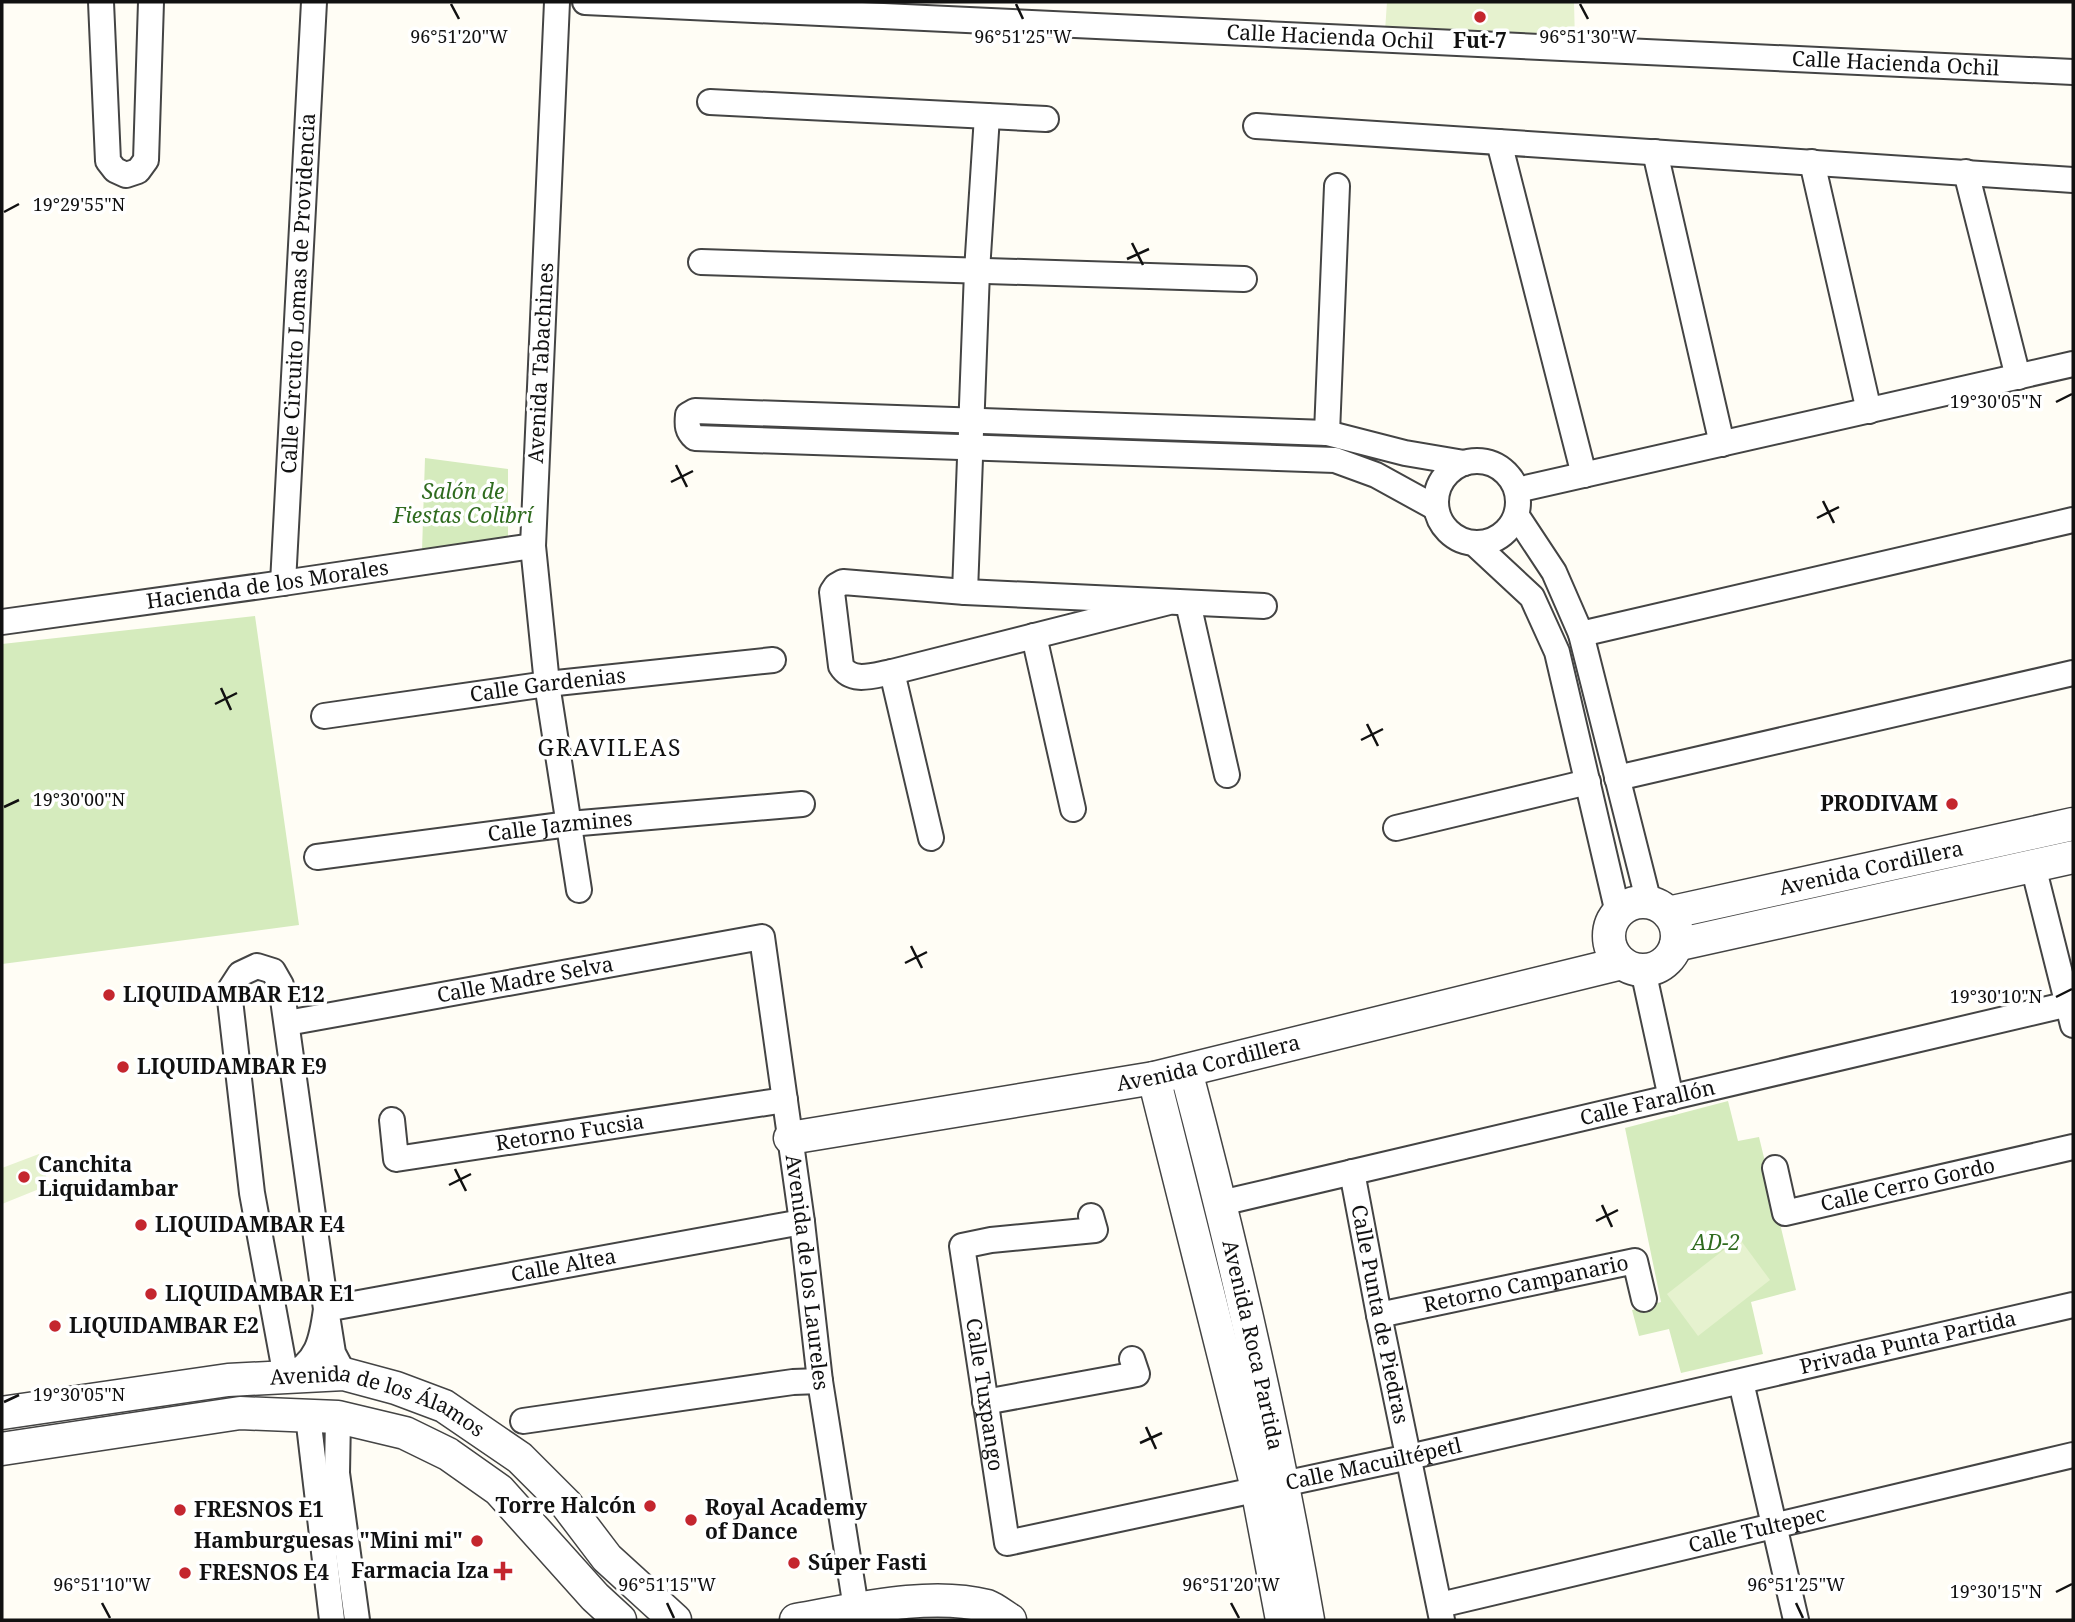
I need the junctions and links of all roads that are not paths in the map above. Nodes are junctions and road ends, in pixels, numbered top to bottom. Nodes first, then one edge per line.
1 (101, 2) edge
2 (151, 2) edge
3 (314, 2) edge
4 (557, 2) edge
5 (584, 2) edge
6 (2073, 72) edge
7 (710, 102) dead end
8 (987, 116) junction
9 (1046, 119) dead end
10 (1256, 126) dead end
11 (1499, 142) junction
12 (1655, 152) junction
13 (1812, 162) junction
14 (1966, 172) junction
15 (2073, 180) edge
16 (1337, 186) dead end
17 (701, 262) dead end
18 (977, 271) junction
19 (1244, 279) dead end
20 (2073, 364) edge
21 (2018, 377) junction
22 (1869, 411) junction
23 (972, 420) junction
24 (1240, 429) junction
25 (1327, 433) junction
26 (1722, 444) junction
27 (971, 447) junction
28 (1238, 457) junction
29 (1464, 463) junction
30 (1584, 475) junction
31 (1517, 490) junction
32 (1436, 508) junction
33 (1517, 516) junction
34 (2073, 520) edge
35 (1475, 544) junction
36 (533, 546) junction
37 (283, 583) junction
38 (965, 592) junction
39 (1178, 602) junction
40 (1264, 606) dead end
41 (2, 622) edge
42 (1581, 634) junction
43 (1034, 636) junction
44 (774, 660) dead end
45 (892, 672) junction
46 (2073, 673) edge
47 (547, 684) junction
48 (1601, 711) junction
49 (324, 716) dead end
50 (1573, 717) junction
51 (1227, 775) dead end
52 (1617, 778) junction
53 (1588, 782) junction
54 (802, 804) dead end
55 (1073, 808) dead end
56 (569, 824) junction
57 (2073, 824) edge
58 (1396, 828) dead end
59 (931, 838) dead end
60 (317, 857) dead end
61 (2073, 857) edge
62 (2033, 866) junction
63 (579, 890) dead end
64 (1658, 908) junction
65 (1618, 913) junction
66 (762, 937) joint
67 (1676, 945) junction
68 (1633, 967) junction
69 (2072, 1011) edge
70 (287, 1023) junction
71 (1186, 1070) junction
72 (1154, 1078) junction
73 (1671, 1098) junction
74 (785, 1100) junction
75 (391, 1120) dead end
76 (790, 1138) junction
77 (2073, 1147) edge
78 (1775, 1168) dead end
79 (1352, 1172) junction
80 (1221, 1203) junction
81 (1091, 1216) dead end
82 (802, 1222) junction
83 (1644, 1299) dead end
84 (2073, 1305) edge
85 (326, 1309) junction
86 (1379, 1315) junction
87 (1132, 1359) dead end
88 (344, 1374) junction
89 (286, 1377) junction
90 (820, 1381) junction
91 (1741, 1382) junction
92 (985, 1402) junction
93 (2, 1413) edge
94 (323, 1417) junction
95 (523, 1421) dead end
96 (2, 1449) edge
97 (2073, 1455) edge
98 (1409, 1457) junction
99 (1270, 1485) junction
100 (1775, 1525) junction
101 (1007, 1543) joint
102 (1441, 1613) edge
103 (847, 1615) edge
104 (332, 1620) edge
105 (357, 1620) edge
106 (620, 1620) edge
107 (675, 1620) edge
108 (1010, 1620) edge
109 (1282, 1620) edge
110 (1308, 1620) edge
111 (1796, 1620) edge

1 - 2 street
3 - 37 street, Calle Circuito Lomas de Providencia
4 - 36 street, Avenida Tabachines
5 - 6 street, Calle Hacienda Ochil
7 - 8 street
8 - 9 street
8 - 18 street
10 - 11 street
11 - 12 street
11 - 30 street
12 - 13 street
12 - 26 street
13 - 14 street
13 - 22 street
14 - 15 street
14 - 21 street
16 - 25 street
17 - 18 street
18 - 19 street
18 - 23 street
20 - 21 street
21 - 22 street
22 - 26 street
23 - 24 street
23 - 27 street
23 - 27 street
24 - 25 street
24 - 28 street
25 - 29 street
26 - 30 street
27 - 28 street
27 - 38 street
28 - 32 street
29 - 31 street
29 - 32 street
30 - 31 street
31 - 33 street
32 - 35 street
33 - 35 street
33 - 42 street
34 - 42 street
35 - 50 street
36 - 37 street, Hacienda de los Morales
36 - 47 street, Avenida Tabachines
37 - 41 street, Hacienda de los Morales
38 - 39 street
38 - 45 street
39 - 40 street
39 - 43 street
39 - 51 street
42 - 48 street
43 - 45 street
43 - 55 street
44 - 47 street, Calle Gardenias
45 - 59 street
46 - 52 street
47 - 49 street, Calle Gardenias
47 - 56 street, Avenida Tabachines
48 - 50 street
48 - 52 street
50 - 53 street
52 - 64 street
53 - 58 street
53 - 65 street
54 - 56 street, Calle Jazmines
56 - 60 street, Calle Jazmines
56 - 63 street, Avenida Tabachines
57 - 64 street, Avenida Cordillera
61 - 62 street, Avenida Cordillera
62 - 67 street, Avenida Cordillera
62 - 69 street
64 - 65 street
64 - 67 street
65 - 68 street
66 - 70 street, Calle Madre Selva
66 - 74 street, Avenida de los Laureles
67 - 68 street
68 - 71 street, Avenida Cordillera
68 - 73 street
69 - 73 street, Calle Farallón
70 - 85 street
70 - 89 street
71 - 72 street, Avenida Cordillera
71 - 80 street, Avenida Roca Partida
72 - 76 street, Avenida Cordillera
72 - 99 street, Avenida Roca Partida
73 - 79 street, Calle Farallón
74 - 75 street, Retorno Fucsia
74 - 76 street, Avenida de los Laureles
76 - 82 street, Avenida de los Laureles
77 - 78 street, Calle Cerro Gordo
79 - 80 street, Calle Farallón
79 - 86 street, Calle Punta de Piedras
80 - 99 street, Avenida Roca Partida
81 - 92 street, Calle Tuxpango
82 - 85 street, Calle Altea
82 - 90 street, Avenida de los Laureles
83 - 86 street, Retorno Campanario
84 - 91 street, Privada Punta Partida
85 - 88 street
85 - 89 street
86 - 98 street, Calle Punta de Piedras
87 - 92 street
88 - 89 street, Avenida de los Álamos
88 - 107 street, Avenida de los Álamos
89 - 93 street, Avenida de los Álamos
90 - 95 street
90 - 103 street, Avenida de los Laureles
91 - 98 street, Calle Macuiltépetl
91 - 100 street
92 - 101 street, Calle Tuxpango
94 - 96 street, Avenida de los Álamos
94 - 104 street
94 - 105 street
94 - 106 street, Avenida de los Álamos
97 - 100 street, Calle Tultepec
98 - 99 street, Calle Macuiltépetl
98 - 102 street, Calle Punta de Piedras
99 - 101 street, Calle Macuiltépetl
99 - 109 street, Avenida Roca Partida
99 - 110 street, Avenida Roca Partida
100 - 102 street, Calle Tultepec
100 - 111 street
103 - 108 street

